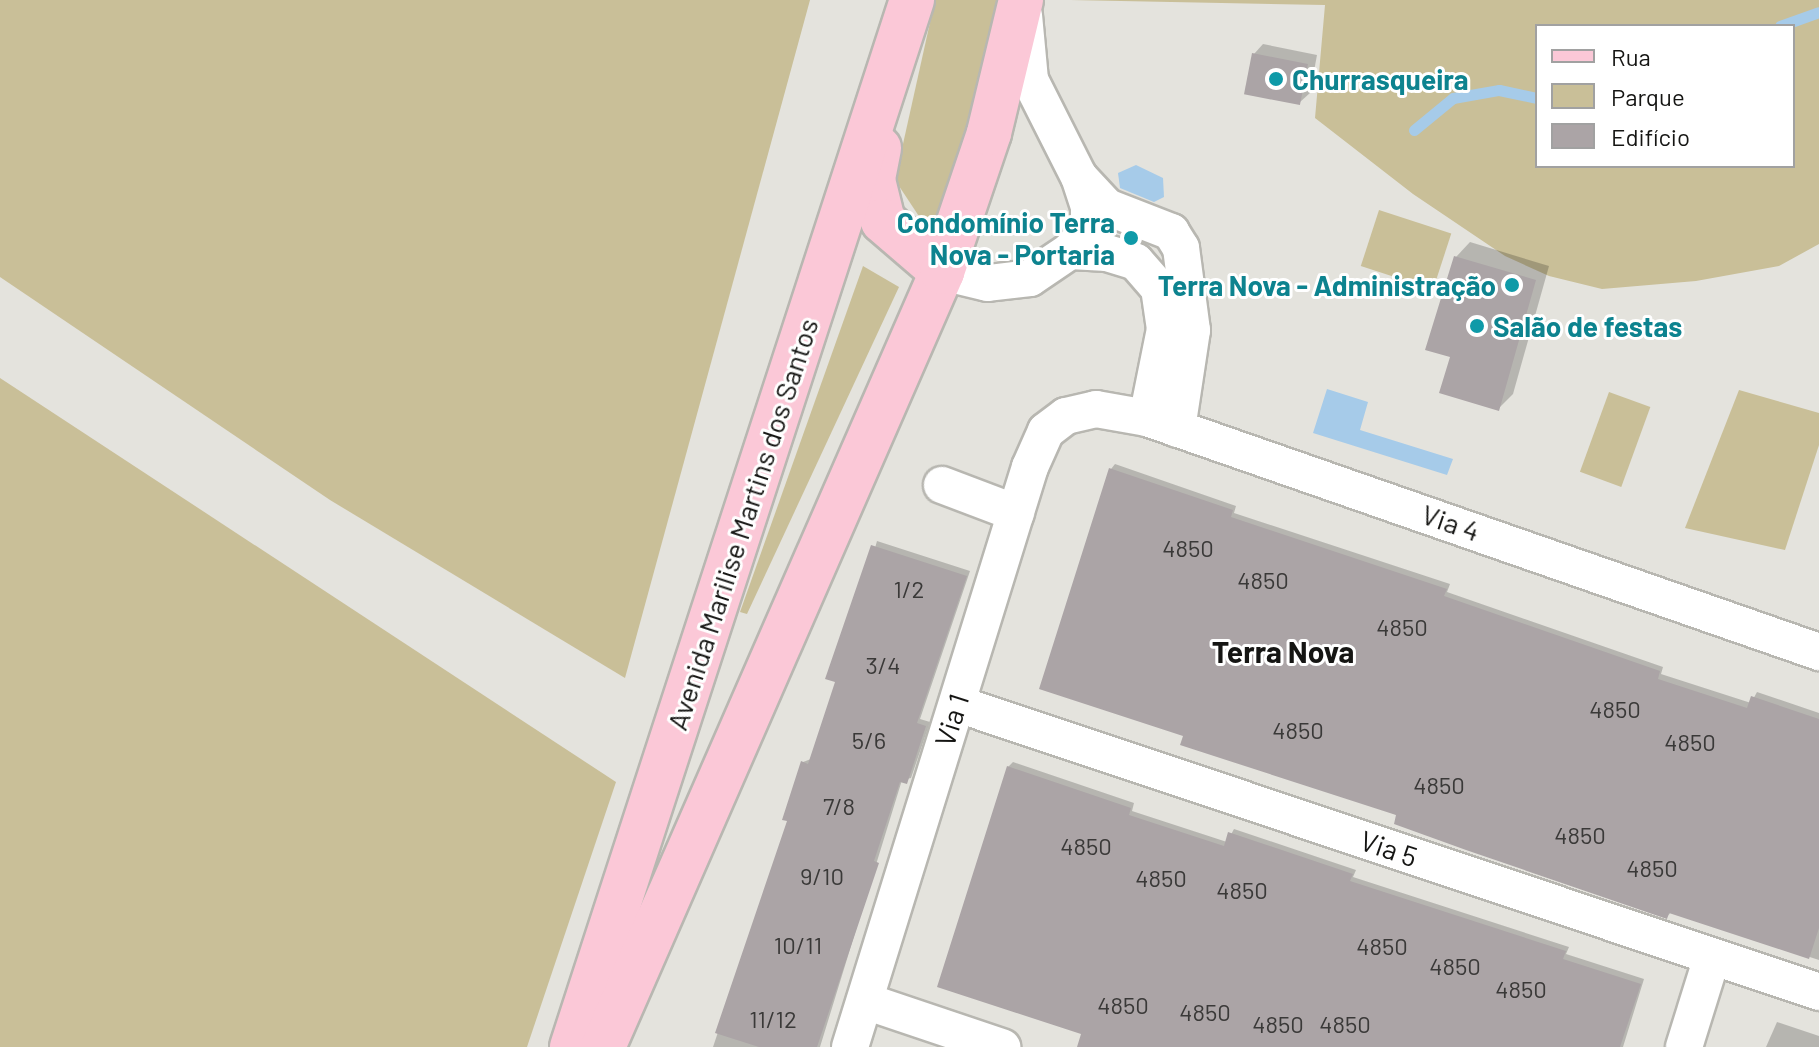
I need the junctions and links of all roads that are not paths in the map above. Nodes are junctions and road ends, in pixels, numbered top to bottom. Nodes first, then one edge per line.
1 (1022, 0) edge
2 (908, 12) edge
3 (1079, 177) junction
4 (1070, 251) junction
5 (942, 272) junction
6 (1078, 411) joint
7 (1162, 424) junction
8 (942, 485) dead end
9 (1016, 513) junction
10 (1819, 652) edge
11 (958, 704) junction
12 (1712, 957) junction
13 (1819, 992) edge
14 (865, 1001) junction
15 (572, 1047) edge
16 (603, 1047) edge
17 (850, 1047) edge
18 (1002, 1047) edge
19 (1684, 1047) edge

1 - 3 street
1 - 5 main road
2 - 5 main road
2 - 15 main road, Avenida Marilise Martins dos Santos
3 - 4 street
3 - 7 street
4 - 5 street
4 - 7 street
5 - 16 main road
6 - 7 street, Via 4
6 - 9 street, Via 1
7 - 10 street, Via 4
8 - 9 street
9 - 11 street, Via 1
11 - 12 street, Via 5
11 - 14 street, Via 1
12 - 13 street, Via 5
12 - 19 street
14 - 17 street, Via 1
14 - 18 street

